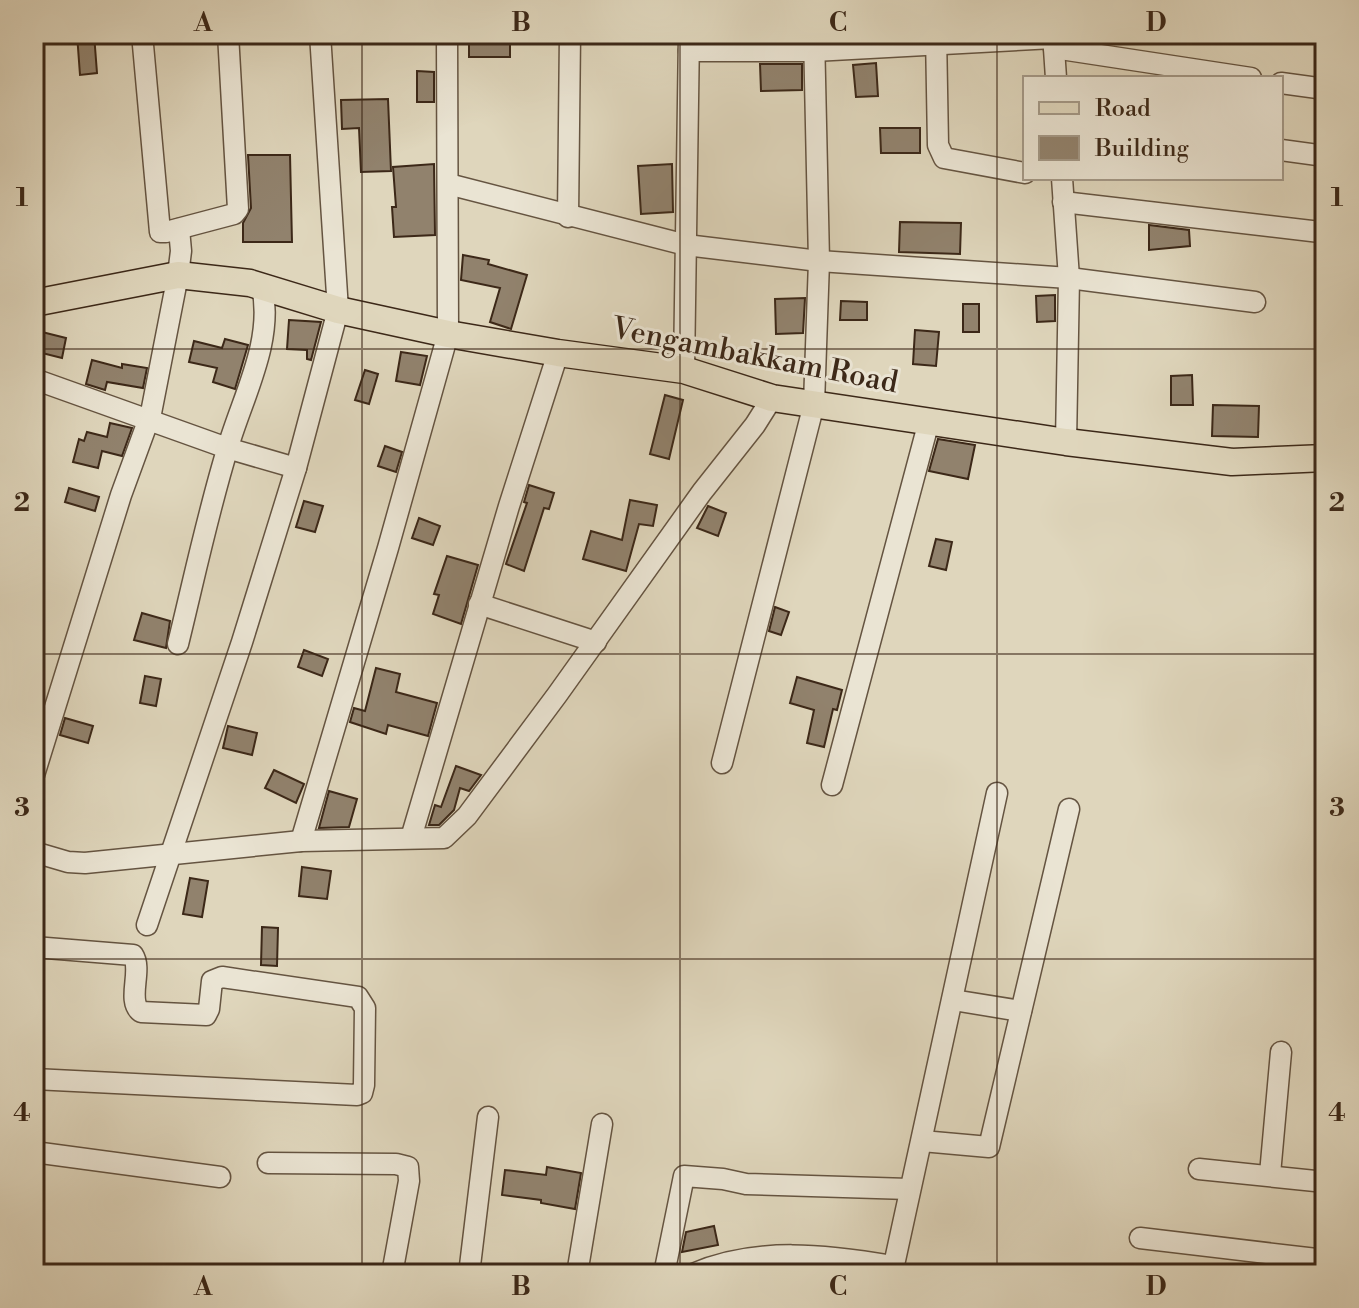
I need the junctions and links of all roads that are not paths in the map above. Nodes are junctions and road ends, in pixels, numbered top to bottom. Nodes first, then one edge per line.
1 (142, 34) edge
2 (228, 34) edge
3 (320, 34) edge
4 (447, 34) edge
5 (570, 34) edge
6 (935, 40) edge
7 (1054, 40) edge
8 (814, 42) edge
9 (689, 43) edge
10 (1056, 76) edge
11 (1241, 76) edge
12 (1283, 83) edge
13 (1325, 89) edge
14 (1283, 150) edge
15 (1325, 156) edge
16 (1023, 173) edge
17 (1059, 180) edge
18 (448, 184) junction
19 (1063, 202) junction
20 (568, 217) junction
21 (1325, 228) edge
22 (179, 229) junction
23 (686, 245) junction
24 (819, 261) junction
25 (178, 275) junction
26 (1069, 278) junction
27 (262, 287) junction
28 (1255, 302) dead end
29 (34, 303) edge
30 (338, 310) junction
31 (448, 334) junction
32 (558, 353) junction
33 (684, 370) junction
34 (34, 379) edge
35 (772, 398) junction
36 (814, 404) junction
37 (148, 419) junction
38 (929, 421) junction
39 (1066, 442) junction
40 (227, 448) junction
41 (1325, 458) edge
42 (296, 468) junction
43 (479, 604) junction
44 (596, 642) junction
45 (178, 644) dead end
46 (722, 763) dead end
47 (34, 775) edge
48 (832, 785) dead end
49 (997, 793) dead end
50 (1069, 809) dead end
51 (411, 838) junction
52 (301, 841) junction
53 (34, 852) edge
54 (171, 855) junction
55 (147, 925) dead end
56 (34, 947) edge
57 (953, 1000) junction
58 (1021, 1011) junction
59 (1281, 1052) dead end
60 (34, 1079) edge
61 (488, 1117) dead end
62 (602, 1124) dead end
63 (922, 1141) junction
64 (34, 1152) edge
65 (268, 1163) dead end
66 (1199, 1169) dead end
67 (1270, 1174) junction
68 (220, 1177) dead end
69 (1325, 1182) edge
70 (909, 1189) junction
71 (1140, 1238) dead end
72 (1325, 1260) edge
73 (893, 1270) edge
74 (392, 1274) edge
75 (469, 1274) edge
76 (577, 1274) edge
77 (664, 1274) edge
78 (693, 1274) edge

1 - 22 street
2 - 22 street
3 - 30 street
4 - 18 street
5 - 20 street
6 - 7 street
6 - 8 street
6 - 16 street
7 - 10 street
7 - 11 street
8 - 9 street
8 - 24 street
9 - 23 street
12 - 13 street
14 - 15 street
17 - 19 street
18 - 20 street
18 - 31 street
19 - 21 street
19 - 26 street
20 - 23 street
22 - 25 street
23 - 24 street
23 - 33 street
24 - 26 street
24 - 36 street
25 - 27 main road, Vengambakkam Road
25 - 29 main road, Vengambakkam Road
25 - 37 street
26 - 28 street
26 - 39 street
27 - 30 main road, Vengambakkam Road
27 - 40 street
30 - 31 main road, Vengambakkam Road
30 - 42 street
31 - 32 main road, Vengambakkam Road
31 - 52 street
32 - 33 main road, Vengambakkam Road
32 - 43 street
33 - 35 main road, Vengambakkam Road
34 - 37 street
35 - 36 main road, Vengambakkam Road
35 - 44 street
36 - 38 main road, Vengambakkam Road
36 - 46 street
37 - 40 street
37 - 47 street
38 - 39 main road, Vengambakkam Road
38 - 48 street
39 - 41 main road, Vengambakkam Road
40 - 42 street
40 - 45 street
42 - 54 street
43 - 44 street
43 - 51 street
44 - 51 street
49 - 57 street
50 - 58 street
51 - 52 street
52 - 54 street
53 - 54 street
54 - 55 street
56 - 60 street
57 - 58 street
57 - 63 street
58 - 63 street
59 - 67 street
61 - 75 street
62 - 76 street
63 - 70 street
64 - 68 street
65 - 74 street
66 - 67 street
67 - 69 street
70 - 73 street
70 - 77 street
71 - 72 street
73 - 78 street

